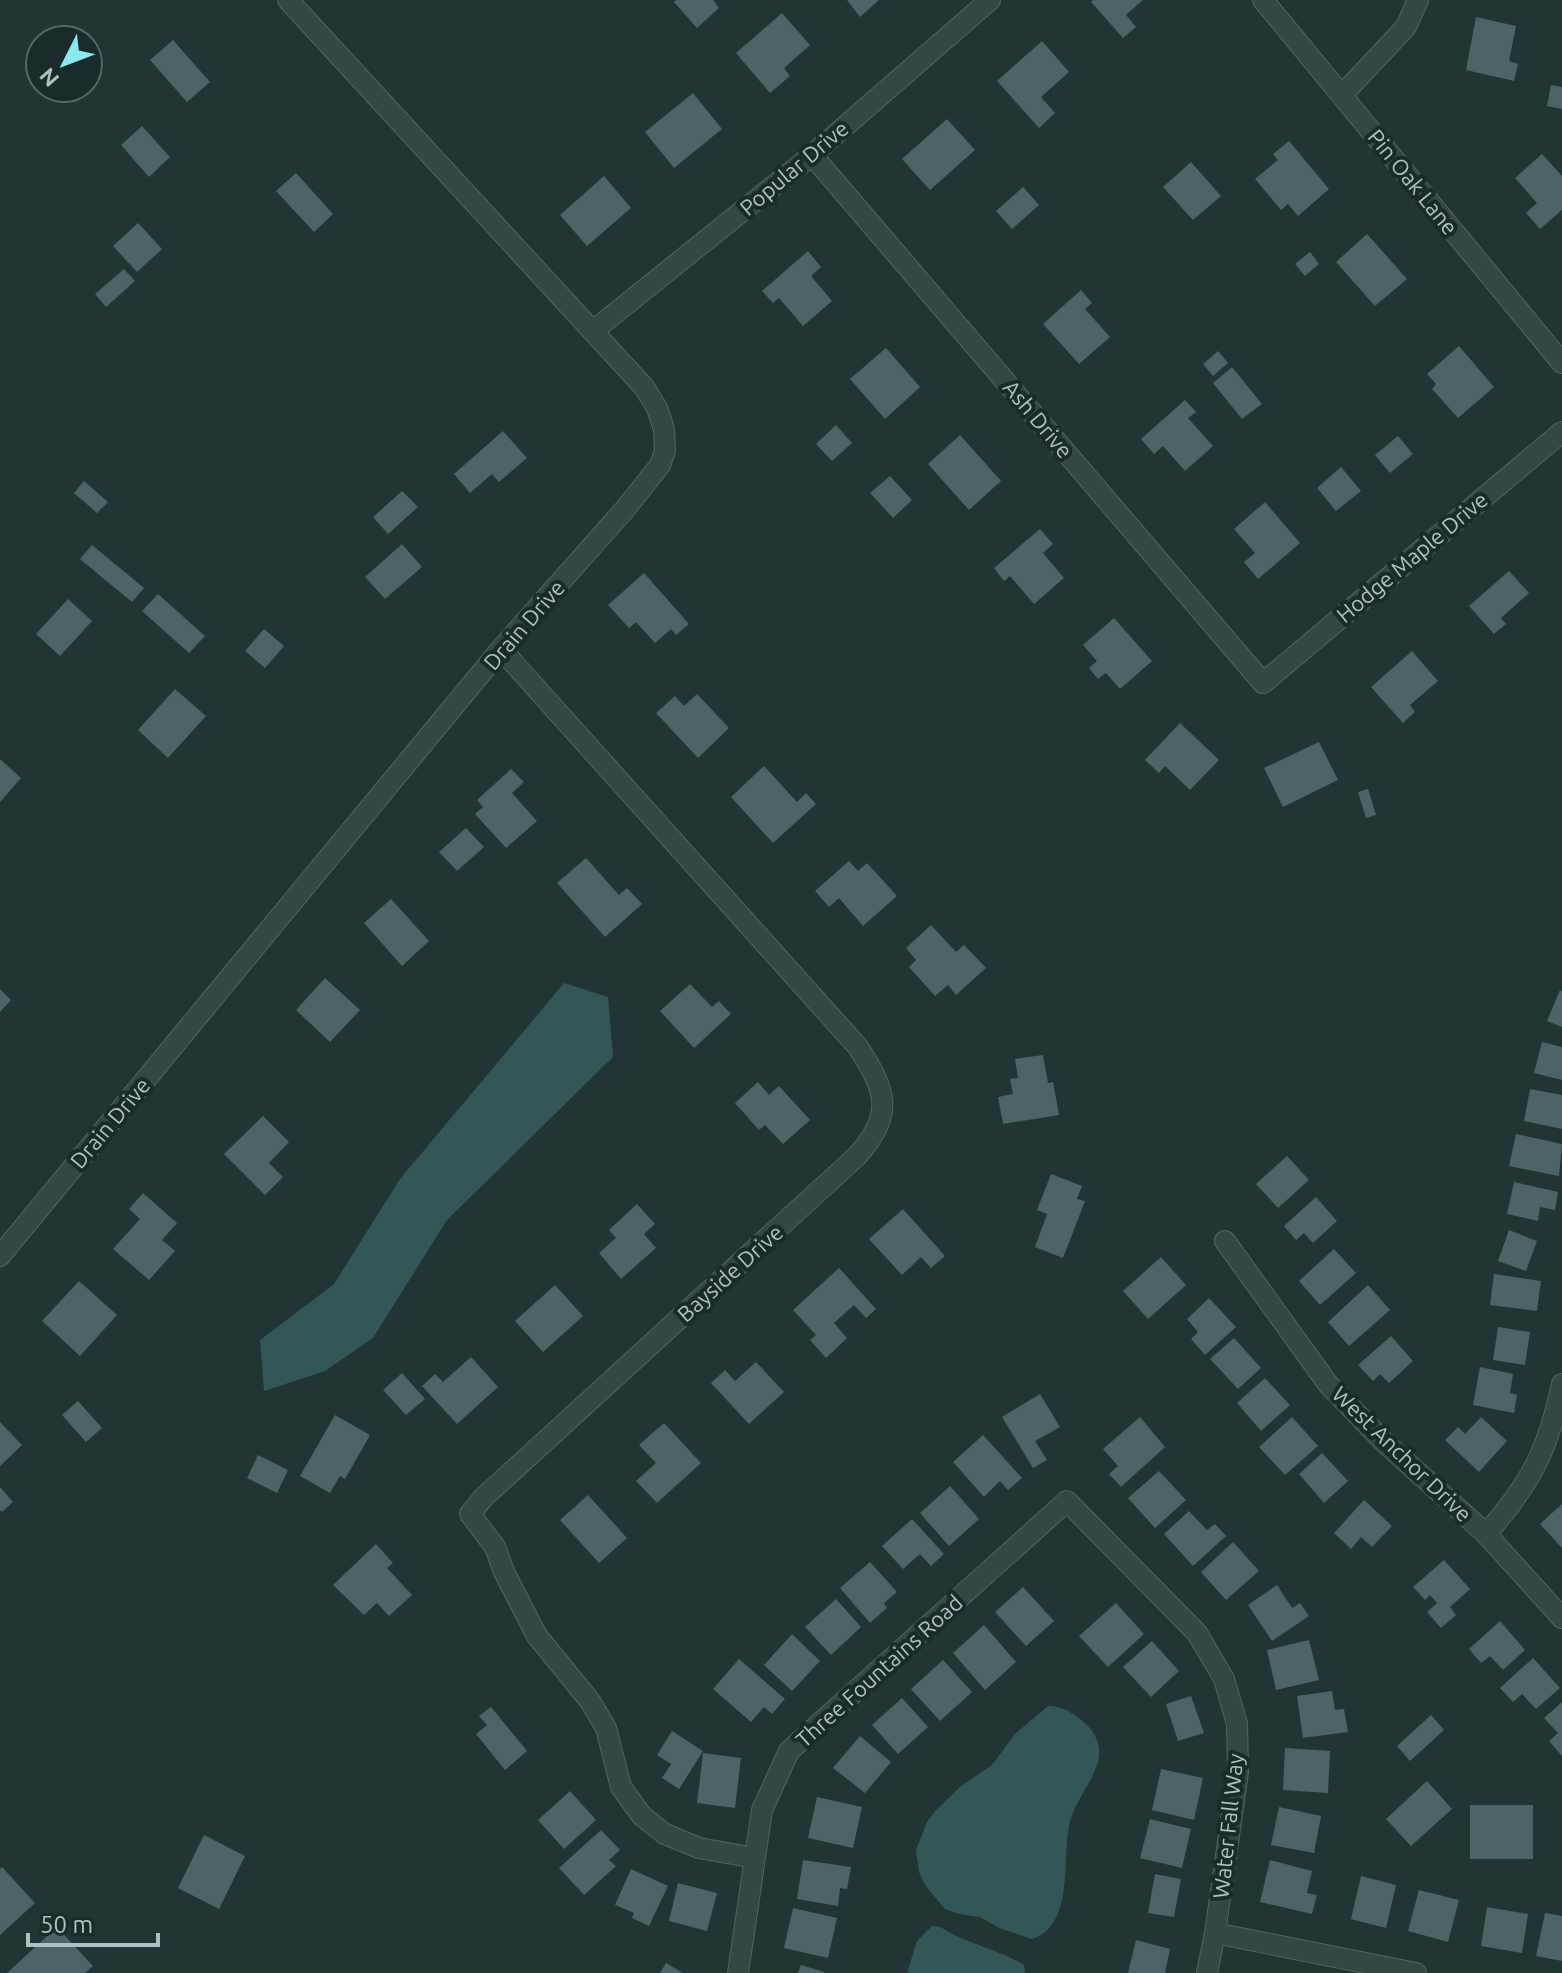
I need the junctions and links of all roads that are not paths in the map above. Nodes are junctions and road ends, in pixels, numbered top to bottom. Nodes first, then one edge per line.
1 (288, 0) edge
2 (990, 0) edge
3 (1263, 0) edge
4 (1418, 0) edge
5 (1342, 95) junction
6 (812, 155) junction
7 (593, 331) junction
8 (1562, 363) edge
9 (1562, 432) edge
10 (501, 649) junction
11 (1263, 683) joint
12 (1225, 1241) dead end
13 (0, 1256) edge
14 (1562, 1384) edge
15 (1067, 1501) joint
16 (1486, 1534) junction
17 (1562, 1618) edge
18 (755, 1858) junction
19 (1215, 1933) junction
20 (738, 1973) edge
21 (1207, 1973) edge
22 (1416, 1973) edge

1 - 7 street, Drain Drive
2 - 6 street, Popular Drive
3 - 5 street, Pin Oak Lane
4 - 5 street
5 - 8 street, Pin Oak Lane
6 - 7 street, Popular Drive
6 - 11 street, Ash Drive
7 - 10 street, Drain Drive
9 - 11 street, Hodge Maple Drive
10 - 13 street, Drain Drive
10 - 18 street, Bayside Drive
12 - 16 street, West Anchor Drive
14 - 16 street
15 - 18 street, Three Fountains Road
15 - 19 street, Water Fall Way
16 - 17 street, West Anchor Drive
18 - 20 street, Three Fountains Road
19 - 21 street, Water Fall Way
19 - 22 street

